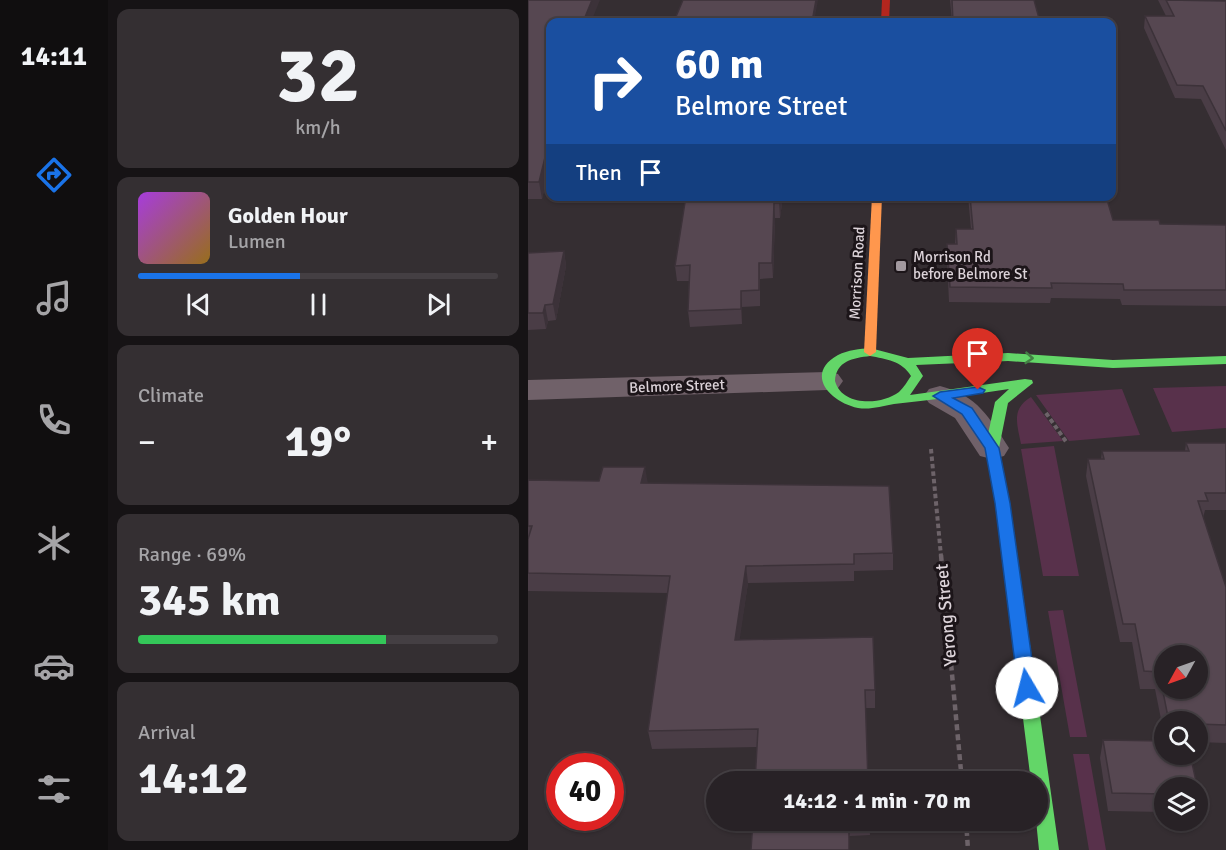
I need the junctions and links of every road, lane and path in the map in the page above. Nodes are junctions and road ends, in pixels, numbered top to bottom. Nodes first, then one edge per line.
1 (886, 0) edge
2 (885, 18) edge
3 (877, 201) edge
4 (870, 352) junction
5 (1226, 360) edge
6 (908, 362) junction
7 (1113, 364) junction
8 (1072, 374) dead end
9 (827, 381) junction
10 (1042, 381) dead end
11 (1025, 383) junction
12 (528, 390) edge
13 (940, 396) junction
14 (898, 400) junction
15 (1043, 408) dead end
16 (1067, 443) dead end
17 (992, 448) junction
18 (931, 449) dead end
19 (961, 771) edge
20 (967, 831) edge
21 (968, 850) edge
22 (1049, 850) edge

1 - 2 street
3 - 4 street, Morrison Road
4 - 6 street
4 - 9 street
5 - 7 street
6 -> 7 street
6 - 14 street
7 - 8 street
9 - 12 street, Belmore Street
9 - 14 street
10 - 11 street
11 - 13 street
11 - 17 street
13 - 14 street
13 - 17 street
15 - 16 path
17 - 22 street
18 - 19 path, Yerong Street
20 - 21 path

